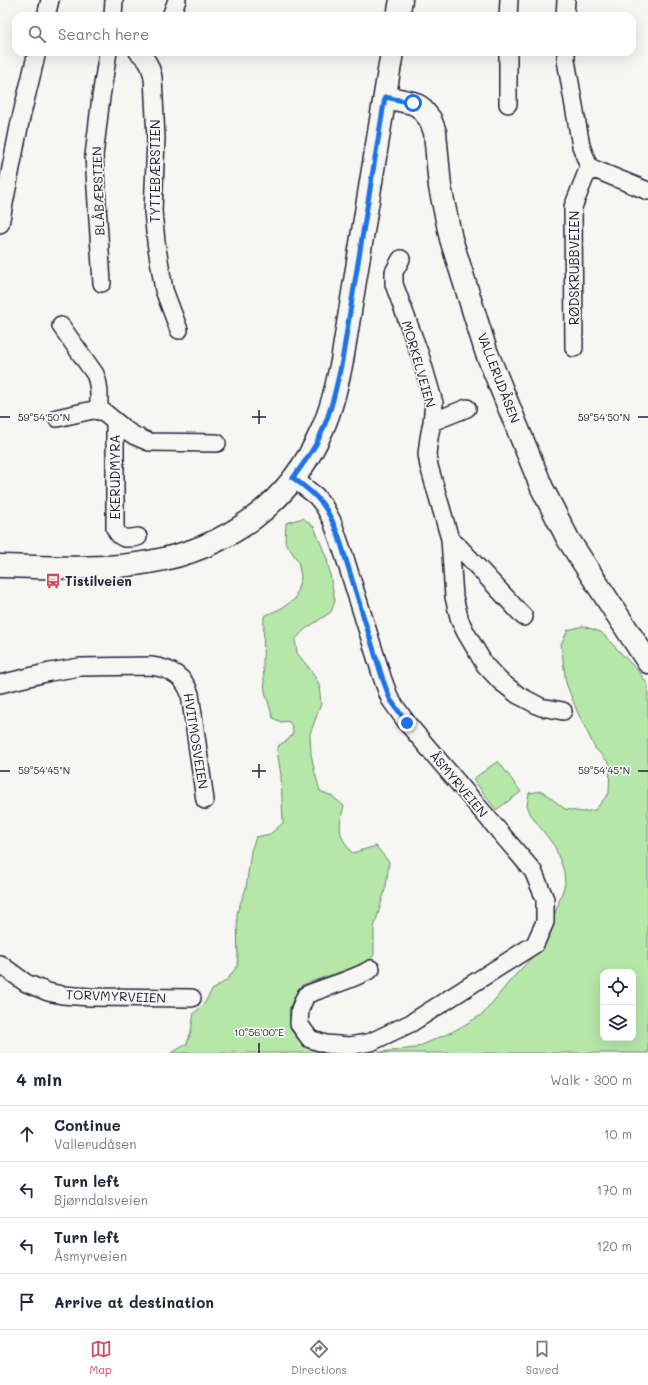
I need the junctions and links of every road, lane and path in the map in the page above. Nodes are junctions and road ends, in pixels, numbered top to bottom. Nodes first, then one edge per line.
1 (50, 0) edge
2 (114, 0) edge
3 (178, 0) edge
4 (401, 0) edge
5 (509, 0) edge
6 (566, 0) edge
7 (47, 12) edge
8 (113, 12) edge
9 (173, 12) edge
10 (399, 12) edge
11 (508, 12) edge
12 (566, 12) edge
13 (36, 56) edge
14 (107, 56) edge
15 (146, 56) edge
16 (391, 56) edge
17 (508, 56) edge
18 (566, 56) edge
19 (385, 97) junction
20 (508, 104) dead end
21 (589, 167) junction
22 (648, 191) edge
23 (0, 224) edge
24 (400, 259) dead end
25 (102, 283) dead end
26 (61, 326) dead end
27 (180, 330) dead end
28 (574, 348) dead end
29 (467, 408) dead end
30 (98, 410) junction
31 (57, 418) dead end
32 (432, 422) junction
33 (115, 423) junction
34 (217, 443) dead end
35 (293, 478) junction
36 (138, 537) dead end
37 (450, 539) junction
38 (0, 566) edge
39 (524, 617) dead end
40 (642, 640) edge
41 (648, 662) edge
42 (0, 684) edge
43 (563, 711) dead end
44 (205, 800) dead end
45 (0, 964) edge
46 (371, 969) dead end
47 (192, 998) dead end

1 - 7 street
2 - 8 street
3 - 9 street
4 - 10 street
5 - 11 street
6 - 12 street
13 - 23 street
14 - 25 street, BLÅBÆRSTIEN
15 - 27 street, TYTTEBÆRSTIEN
16 - 19 street
17 - 20 street
18 - 21 street
19 - 35 street
19 - 40 street, VALLERUDÅSEN
21 - 22 street
21 - 28 street, RØDSKRUBBVEIEN
24 - 32 street, MORKELVEIEN
26 - 30 street
29 - 32 street
30 - 31 street
30 - 33 street
32 - 37 street, MORKELVEIEN
33 - 34 street
33 - 36 street, EKERUDMYRA
35 - 38 street
35 - 46 street, ÅSMYRVEIEN
37 - 39 street, MORKELVEIEN
37 - 43 street, MORKELVEIEN
40 - 41 street, VALLERUDÅSEN
42 - 44 street, HVITMOSVEIEN
45 - 47 street, TORVMYRVEIEN

